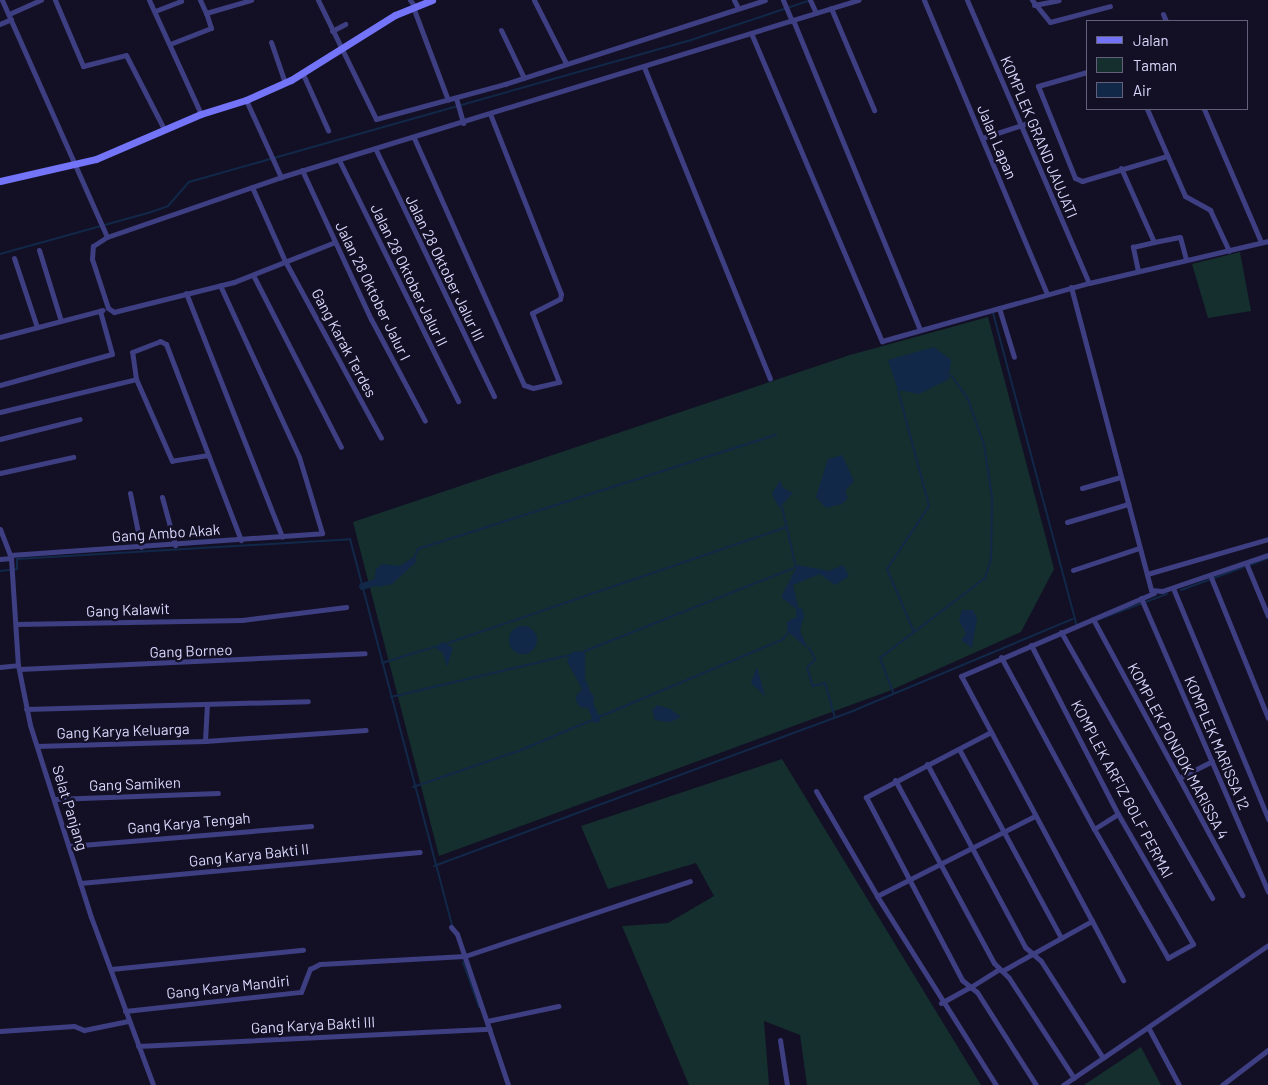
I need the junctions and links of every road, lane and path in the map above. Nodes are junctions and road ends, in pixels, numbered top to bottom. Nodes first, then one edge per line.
1 (2, 0) edge
2 (41, 0) edge
3 (55, 0) edge
4 (149, 0) edge
5 (200, 0) edge
6 (251, 0) edge
7 (318, 0) edge
8 (432, 0) edge
9 (534, 0) edge
10 (734, 0) edge
11 (766, 0) edge
12 (783, 0) edge
13 (858, 0) edge
14 (924, 0) edge
15 (967, 0) edge
16 (1059, 0) edge
17 (181, 1) edge
18 (811, 1) edge
19 (1033, 3) edge
20 (412, 5) edge
21 (1110, 6) dead end
22 (738, 8) junction
23 (831, 8) junction
24 (155, 12) junction
25 (206, 13) junction
26 (816, 13) junction
27 (1163, 14) dead end
28 (10, 17) junction
29 (1166, 20) edge
30 (792, 21) junction
31 (0, 24) edge
32 (345, 24) dead end
33 (501, 30) dead end
34 (332, 31) junction
35 (751, 34) junction
36 (271, 42) dead end
37 (170, 44) junction
38 (340, 48) junction
39 (566, 63) junction
40 (644, 67) junction
41 (302, 71) junction
42 (1086, 72) edge
43 (524, 78) junction
44 (285, 83) junction
45 (246, 100) junction
46 (448, 100) junction
47 (456, 100) junction
48 (874, 110) dead end
49 (1147, 110) edge
50 (1204, 110) edge
51 (201, 114) junction
52 (490, 114) junction
53 (1036, 120) dead end
54 (463, 123) junction
55 (1020, 126) junction
56 (164, 129) junction
57 (328, 130) dead end
58 (414, 138) junction
59 (982, 138) junction
60 (376, 150) junction
61 (1167, 156) junction
62 (339, 160) junction
63 (77, 165) junction
64 (1121, 168) junction
65 (302, 170) junction
66 (281, 177) junction
67 (0, 181) edge
68 (252, 187) junction
69 (106, 234) junction
70 (1268, 240) edge
71 (334, 242) junction
72 (1154, 242) junction
73 (1261, 242) junction
74 (40, 250) dead end
75 (1229, 251) junction
76 (14, 258) dead end
77 (286, 260) junction
78 (1186, 260) junction
79 (1138, 271) junction
80 (252, 275) junction
81 (1089, 283) junction
82 (220, 286) junction
83 (1071, 287) junction
84 (186, 293) junction
85 (1047, 294) junction
86 (108, 308) junction
87 (999, 308) junction
88 (100, 311) junction
89 (61, 321) junction
90 (37, 327) junction
91 (920, 330) junction
92 (0, 337) edge
93 (1014, 357) dead end
94 (136, 379) junction
95 (770, 379) dead end
96 (0, 385) edge
97 (494, 396) dead end
98 (458, 401) dead end
99 (0, 412) edge
100 (80, 419) dead end
101 (425, 421) dead end
102 (381, 438) dead end
103 (0, 439) edge
104 (340, 447) dead end
105 (208, 455) junction
106 (73, 457) dead end
107 (0, 473) edge
108 (1120, 477) junction
109 (1082, 488) dead end
110 (130, 493) dead end
111 (162, 497) dead end
112 (1128, 504) junction
113 (1067, 522) dead end
114 (0, 529) edge
115 (282, 537) junction
116 (1268, 539) edge
117 (241, 540) junction
118 (176, 545) junction
119 (141, 547) junction
120 (1139, 548) junction
121 (1268, 555) edge
122 (10, 556) junction
123 (0, 559) edge
124 (1246, 563) junction
125 (1073, 570) dead end
126 (1147, 574) junction
127 (1210, 575) junction
128 (1173, 588) junction
129 (1154, 593) junction
130 (1141, 598) junction
131 (346, 607) dead end
132 (1268, 616) edge
133 (1093, 619) junction
134 (16, 624) junction
135 (1061, 632) junction
136 (1031, 644) junction
137 (365, 653) dead end
138 (1001, 657) junction
139 (0, 667) edge
140 (18, 667) junction
141 (308, 701) dead end
142 (207, 706) junction
143 (26, 710) junction
144 (1268, 718) edge
145 (366, 730) dead end
146 (989, 733) junction
147 (205, 741) junction
148 (37, 746) junction
149 (959, 749) junction
150 (1212, 761) junction
151 (927, 764) junction
152 (1179, 778) junction
153 (895, 780) junction
154 (816, 791) dead end
155 (218, 793) dead end
156 (54, 799) junction
157 (1118, 814) junction
158 (1035, 816) junction
159 (1268, 819) edge
160 (311, 826) dead end
161 (1094, 829) junction
162 (1004, 832) junction
163 (69, 846) junction
164 (972, 848) junction
165 (420, 852) dead end
166 (941, 864) junction
167 (910, 879) junction
168 (690, 881) dead end
169 (80, 883) junction
170 (1268, 892) edge
171 (1242, 895) dead end
172 (877, 896) junction
173 (1212, 898) dead end
174 (1092, 921) junction
175 (451, 927) dead end
176 (1061, 938) junction
177 (1268, 945) edge
178 (303, 950) dead end
179 (1032, 953) junction
180 (465, 956) junction
181 (111, 969) junction
182 (1001, 970) junction
183 (1123, 980) dead end
184 (968, 988) junction
185 (941, 1003) junction
186 (558, 1006) dead end
187 (125, 1011) junction
188 (128, 1021) junction
189 (487, 1022) junction
190 (1148, 1027) junction
191 (487, 1029) junction
192 (0, 1031) edge
193 (780, 1040) dead end
194 (138, 1046) junction
195 (1268, 1050) edge
196 (1103, 1058) junction
197 (1074, 1078) junction
198 (153, 1085) edge
199 (508, 1085) edge
200 (787, 1085) edge
201 (996, 1085) edge
202 (1036, 1085) edge
203 (1064, 1085) edge
204 (1179, 1085) edge
205 (1222, 1085) edge

1 - 28 street
2 - 28 street
3 - 56 street
4 - 24 street
5 - 25 street
6 - 25 street
7 - 34 street
8 - 20 street
9 - 39 street
10 - 22 street
11 - 22 street
12 - 30 street
13 - 23 street
14 - 59 street, Jalan Lapan
15 - 55 street, KOMPLEK GRAND JAUJATI
16 - 19 street
17 - 24 street
18 - 26 street
19 - 21 street
20 - 38 street
20 - 46 street
22 - 39 street
23 - 26 street
23 - 48 street
24 - 37 street
25 - 37 street
26 - 30 street
27 - 29 street
28 - 31 street
28 - 63 street
30 - 35 street
30 - 91 street
32 - 34 street
33 - 43 street
34 - 38 street
35 - 40 street
35 - 91 street
36 - 44 street
37 - 51 street
38 - 41 street
38 - 46 street
39 - 43 street
40 - 52 street
40 - 95 street
41 - 44 street
41 - 57 street
42 - 64 street
43 - 47 street
44 - 45 street
45 - 51 street
45 - 66 street
46 - 47 street
47 - 54 street
49 - 61 street
50 - 73 street
51 - 56 street
52 - 54 street
52 - 58 street
53 - 55 street
54 - 58 street
55 - 59 street
55 - 81 street, KOMPLEK GRAND JAUJATI
56 - 63 street
58 - 60 street
59 - 85 street, Jalan Lapan
60 - 62 street
60 - 97 street, Jalan 28 Oktober Jalur III
61 - 64 street
61 - 75 street
62 - 65 street
62 - 98 street, Jalan 28 Oktober Jalur II
63 - 67 street
63 - 69 street
64 - 72 street
65 - 66 street
65 - 71 street, Jalan 28 Oktober Jalur I
66 - 68 street
68 - 69 street
68 - 77 street, Gang Karak Terdes
69 - 86 street
70 - 73 street
71 - 77 street
71 - 101 street, Jalan 28 Oktober Jalur I
72 - 78 street
72 - 79 street
73 - 75 street
74 - 89 street
75 - 78 street
76 - 90 street
77 - 80 street
77 - 102 street, Gang Karak Terdes
78 - 79 street
79 - 81 street
80 - 82 street
80 - 104 street
81 - 83 street
82 - 84 street
82 - 115 street, Gang Ambo Akak
83 - 85 street
83 - 108 street
84 - 86 street
84 - 115 street
85 - 87 street
86 - 88 street
87 - 91 street
87 - 93 street
88 - 89 street
88 - 96 street
89 - 90 street
90 - 92 street
94 - 99 street
94 - 105 street
94 - 105 street
100 - 103 street
105 - 117 street
106 - 107 street
108 - 109 street
108 - 112 street
110 - 119 street
111 - 118 street
112 - 113 street
112 - 120 street
114 - 122 street, Selat Panjang
115 - 117 street, Gang Ambo Akak
116 - 126 street
117 - 118 street, Gang Ambo Akak
118 - 119 street, Gang Ambo Akak
119 - 122 street, Gang Ambo Akak
120 - 125 street
120 - 126 street
121 - 124 street
122 - 123 street, Gang Ambo Akak
122 - 134 street, Selat Panjang
124 - 127 street
124 - 132 street
126 - 129 street
127 - 128 street
127 - 144 street
128 - 129 street
128 - 159 street, KOMPLEK MARISSA 12
129 - 130 street
130 - 133 street
130 - 150 street, KOMPLEK MARISSA 12
131 - 134 street, Gang Kalawit
133 - 135 street
133 - 152 street, KOMPLEK PONDOK MARISSA 4
134 - 140 street, Selat Panjang
135 - 136 street
135 - 173 street
136 - 138 street
136 - 157 street, KOMPLEK ARFIZ GOLF PERMAI
137 - 140 street, Gang Borneo
138 - 146 street
138 - 161 street
139 - 140 street, Gang Borneo
140 - 143 street, Selat Panjang
141 - 142 street, Gang Karya Keluarga
142 - 143 street, Gang Karya Keluarga
142 - 147 street, Gang Karya Keluarga
143 - 148 street, Selat Panjang
145 - 147 street
146 - 149 street
146 - 158 street
147 - 148 street, Gang Karya Keluarga
148 - 156 street, Selat Panjang
149 - 151 street
149 - 162 street
150 - 152 street
150 - 170 street, KOMPLEK MARISSA 12
151 - 153 street
151 - 164 street
152 - 171 street, KOMPLEK PONDOK MARISSA 4
153 - 166 street
153 - 167 street
154 - 172 street
155 - 156 street, Gang Samiken
156 - 163 street, Selat Panjang
157 - 161 street
157 - 161 street, KOMPLEK ARFIZ GOLF PERMAI
158 - 162 street
158 - 174 street
160 - 163 street, Gang Karya Tengah
162 - 164 street
162 - 176 street
163 - 169 street, Selat Panjang
164 - 166 street
164 - 179 street
165 - 169 street, Gang Karya Bakti II
166 - 167 street
166 - 182 street
167 - 172 street
167 - 184 street
168 - 180 street
169 - 181 street, Selat Panjang
172 - 185 street
174 - 176 street
174 - 183 street
175 - 180 street
176 - 179 street
177 - 190 street
178 - 181 street
179 - 182 street
179 - 196 street
180 - 187 street, Gang Karya Mandiri
180 - 189 street
181 - 187 street, Selat Panjang
182 - 184 street
182 - 197 street
184 - 185 street
184 - 202 street
185 - 201 street
186 - 189 street
187 - 188 street, Selat Panjang
188 - 192 street
188 - 194 street, Selat Panjang
189 - 191 street
190 - 196 street
190 - 204 street
191 - 194 street, Gang Karya Bakti III
191 - 199 street
193 - 200 street
194 - 198 street, Selat Panjang
195 - 205 street
196 - 197 street
197 - 203 street

